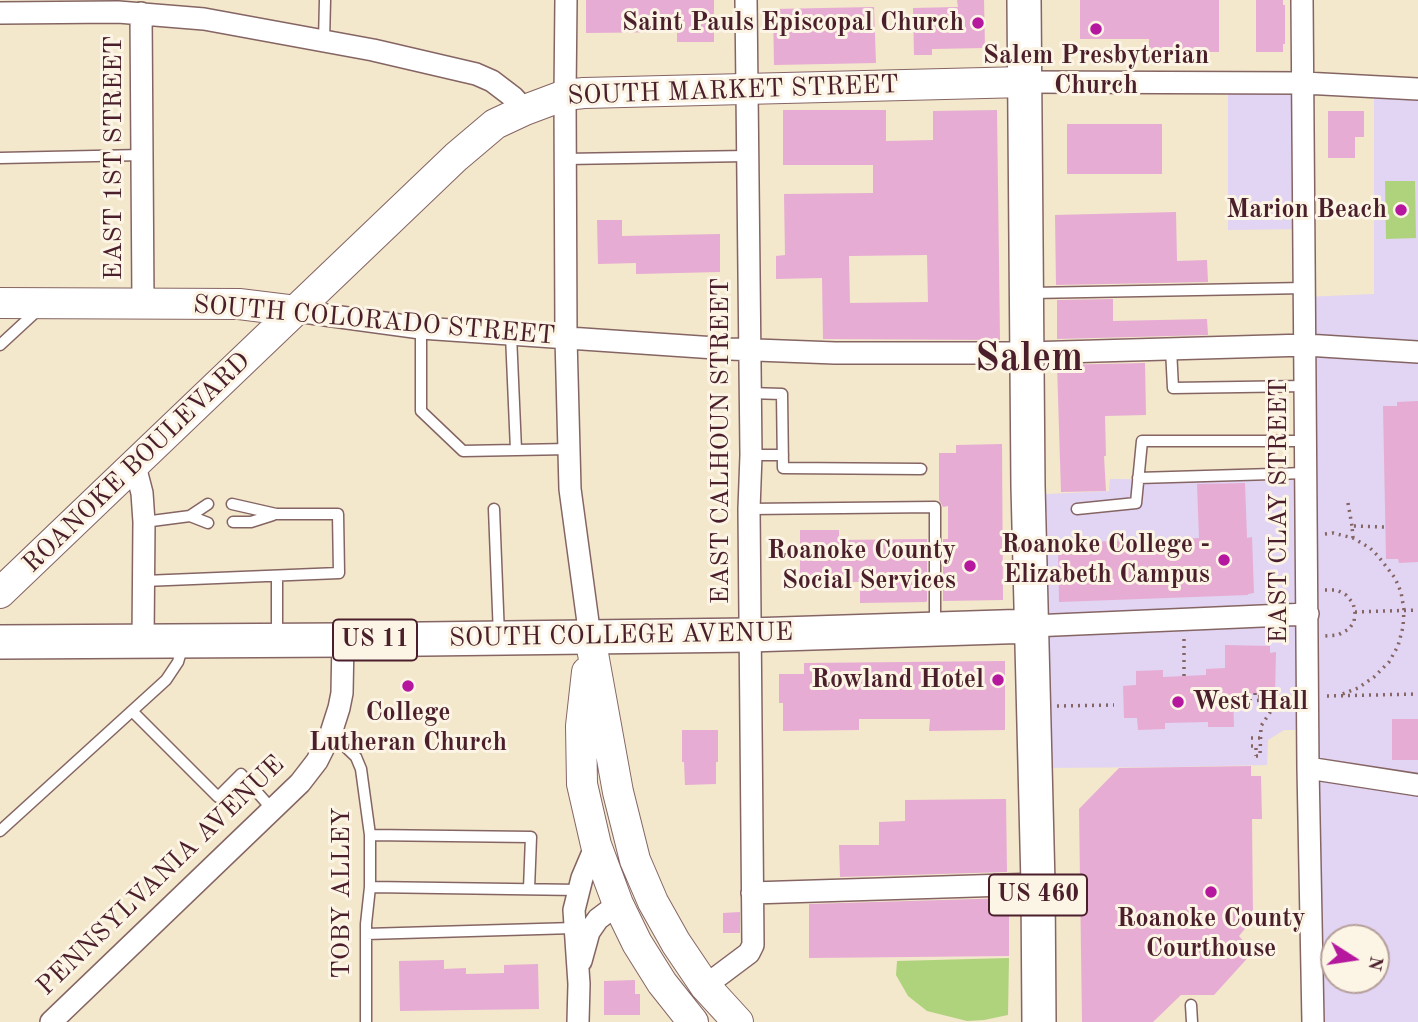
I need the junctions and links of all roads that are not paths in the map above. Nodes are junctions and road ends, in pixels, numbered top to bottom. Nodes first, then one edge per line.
1 (325, 0) edge
2 (566, 0) edge
3 (746, 0) edge
4 (1024, 0) edge
5 (1302, 0) edge
6 (0, 13) edge
7 (141, 13) junction
8 (324, 41) junction
9 (1025, 82) junction
10 (1304, 83) junction
11 (746, 89) junction
12 (1418, 89) edge
13 (565, 95) junction
14 (525, 110) junction
15 (142, 155) junction
16 (747, 156) junction
17 (0, 158) edge
18 (565, 159) junction
19 (1305, 288) junction
20 (1027, 293) junction
21 (46, 302) junction
22 (0, 303) edge
23 (144, 303) junction
24 (296, 311) junction
25 (421, 328) junction
26 (511, 335) junction
27 (566, 338) junction
28 (0, 345) edge
29 (1306, 345) junction
30 (748, 349) junction
31 (1171, 349) junction
32 (1418, 352) edge
33 (1027, 353) junction
34 (1306, 386) junction
35 (749, 393) junction
36 (1306, 441) junction
37 (569, 449) junction
38 (516, 450) junction
39 (751, 455) junction
40 (783, 455) junction
41 (135, 466) junction
42 (921, 469) dead end
43 (1306, 473) junction
44 (1138, 478) junction
45 (494, 509) dead end
46 (750, 509) junction
47 (1077, 509) dead end
48 (276, 514) junction
49 (190, 516) junction
50 (144, 522) junction
51 (277, 576) junction
52 (144, 581) junction
53 (0, 593) edge
54 (1308, 614) junction
55 (1032, 626) junction
56 (935, 629) junction
57 (750, 635) junction
58 (590, 637) junction
59 (499, 638) junction
60 (277, 640) junction
61 (343, 640) junction
62 (143, 641) junction
63 (184, 641) junction
64 (0, 642) edge
65 (132, 711) junction
66 (331, 733) junction
67 (1308, 768) junction
68 (1418, 785) edge
69 (272, 809) junction
70 (0, 831) edge
71 (370, 835) junction
72 (596, 845) junction
73 (1038, 884) junction
74 (370, 887) junction
75 (529, 889) junction
76 (579, 890) junction
77 (752, 894) junction
78 (618, 904) junction
79 (574, 928) junction
80 (366, 934) junction
81 (579, 984) junction
82 (705, 986) junction
83 (1191, 1005) dead end
84 (51, 1022) edge
85 (366, 1022) edge
86 (578, 1022) edge
87 (693, 1022) edge
88 (738, 1022) edge
89 (1039, 1022) edge
90 (1192, 1022) edge
91 (1313, 1022) edge

1 - 8 lane
2 - 13 street
3 - 11 street, EAST CALHOUN STREET
4 - 9 main road
5 - 10 street, EAST CLAY STREET
6 - 7 street
7 - 8 street
7 - 15 street, EAST 1ST STREET
8 - 14 street
9 - 10 street
9 - 11 street, SOUTH MARKET STREET
9 - 20 main road
10 - 12 street
10 - 19 street, EAST CLAY STREET
11 - 13 street, SOUTH MARKET STREET
11 - 16 street, EAST CALHOUN STREET
13 - 14 street, SOUTH MARKET STREET
13 - 18 street
14 - 24 street, ROANOKE BOULEVARD
15 - 17 lane
15 - 23 street, EAST 1ST STREET
16 - 18 lane
16 - 30 street, EAST CALHOUN STREET
18 - 27 street
19 - 20 lane
19 - 29 street, EAST CLAY STREET
20 - 33 main road
21 - 22 street, SOUTH COLORADO STREET
21 - 23 street, SOUTH COLORADO STREET
21 - 28 lane
23 - 24 street, SOUTH COLORADO STREET
24 - 25 street, SOUTH COLORADO STREET
24 - 41 street, ROANOKE BOULEVARD
25 - 26 street, SOUTH COLORADO STREET
25 - 38 lane
26 - 27 street, SOUTH COLORADO STREET
26 - 38 lane
27 - 30 street, SOUTH COLORADO STREET
27 - 37 street
29 - 31 street, SOUTH COLORADO STREET
29 - 32 street, SOUTH COLORADO STREET
29 - 34 street, EAST CLAY STREET
30 - 33 street, SOUTH COLORADO STREET
30 - 35 street, EAST CALHOUN STREET
31 - 33 street, SOUTH COLORADO STREET
31 - 34 lane
33 - 55 main road
34 - 36 street, EAST CLAY STREET
35 - 39 street, EAST CALHOUN STREET
35 - 40 lane
36 - 43 street, EAST CLAY STREET
36 - 44 lane
37 - 38 lane
37 - 58 street
39 - 40 lane
39 - 46 street, EAST CALHOUN STREET
40 - 42 lane
41 - 50 street
41 - 53 street, ROANOKE BOULEVARD
43 - 44 lane
43 - 54 street, EAST CLAY STREET
44 - 47 lane
45 - 59 lane
46 - 56 lane
46 - 57 street, EAST CALHOUN STREET
48 - 48 lane
48 - 51 lane
49 - 49 lane
49 - 50 lane
50 - 52 street
51 - 52 lane
51 - 60 lane
52 - 62 street
54 - 55 street
54 - 67 street, EAST CLAY STREET
55 - 56 main road, SOUTH COLLEGE AVENUE / US 11
55 - 73 main road, US 460
56 - 57 main road, SOUTH COLLEGE AVENUE / US 11
57 - 58 main road, SOUTH COLLEGE AVENUE / US 11
57 - 77 street, EAST CALHOUN STREET
58 - 59 main road, SOUTH COLLEGE AVENUE / US 11
58 - 72 street
58 - 82 street
59 - 61 main road, SOUTH COLLEGE AVENUE / US 11
60 - 61 main road, SOUTH COLLEGE AVENUE / US 11
60 - 63 main road, SOUTH COLLEGE AVENUE / US 11
61 - 66 street, PENNSYLVANIA AVENUE
62 - 63 main road, SOUTH COLLEGE AVENUE / US 11
62 - 64 main road, SOUTH COLLEGE AVENUE / US 11
63 - 65 lane
65 - 69 lane
65 - 70 lane
66 - 69 street, PENNSYLVANIA AVENUE
66 - 71 lane, TOBY ALLEY
67 - 68 street
67 - 91 street, EAST CLAY STREET
69 - 84 street, PENNSYLVANIA AVENUE
71 - 74 lane, TOBY ALLEY
71 - 75 lane
72 - 76 street
72 - 78 street
73 - 77 street
73 - 89 main road, US 460
74 - 75 lane
74 - 80 lane, TOBY ALLEY
75 - 76 lane
76 - 79 street
77 - 82 street, EAST CALHOUN STREET
78 - 81 street
78 - 87 street
79 - 80 lane
79 - 81 street
80 - 85 lane, TOBY ALLEY
81 - 86 street
82 - 88 street
83 - 90 lane

